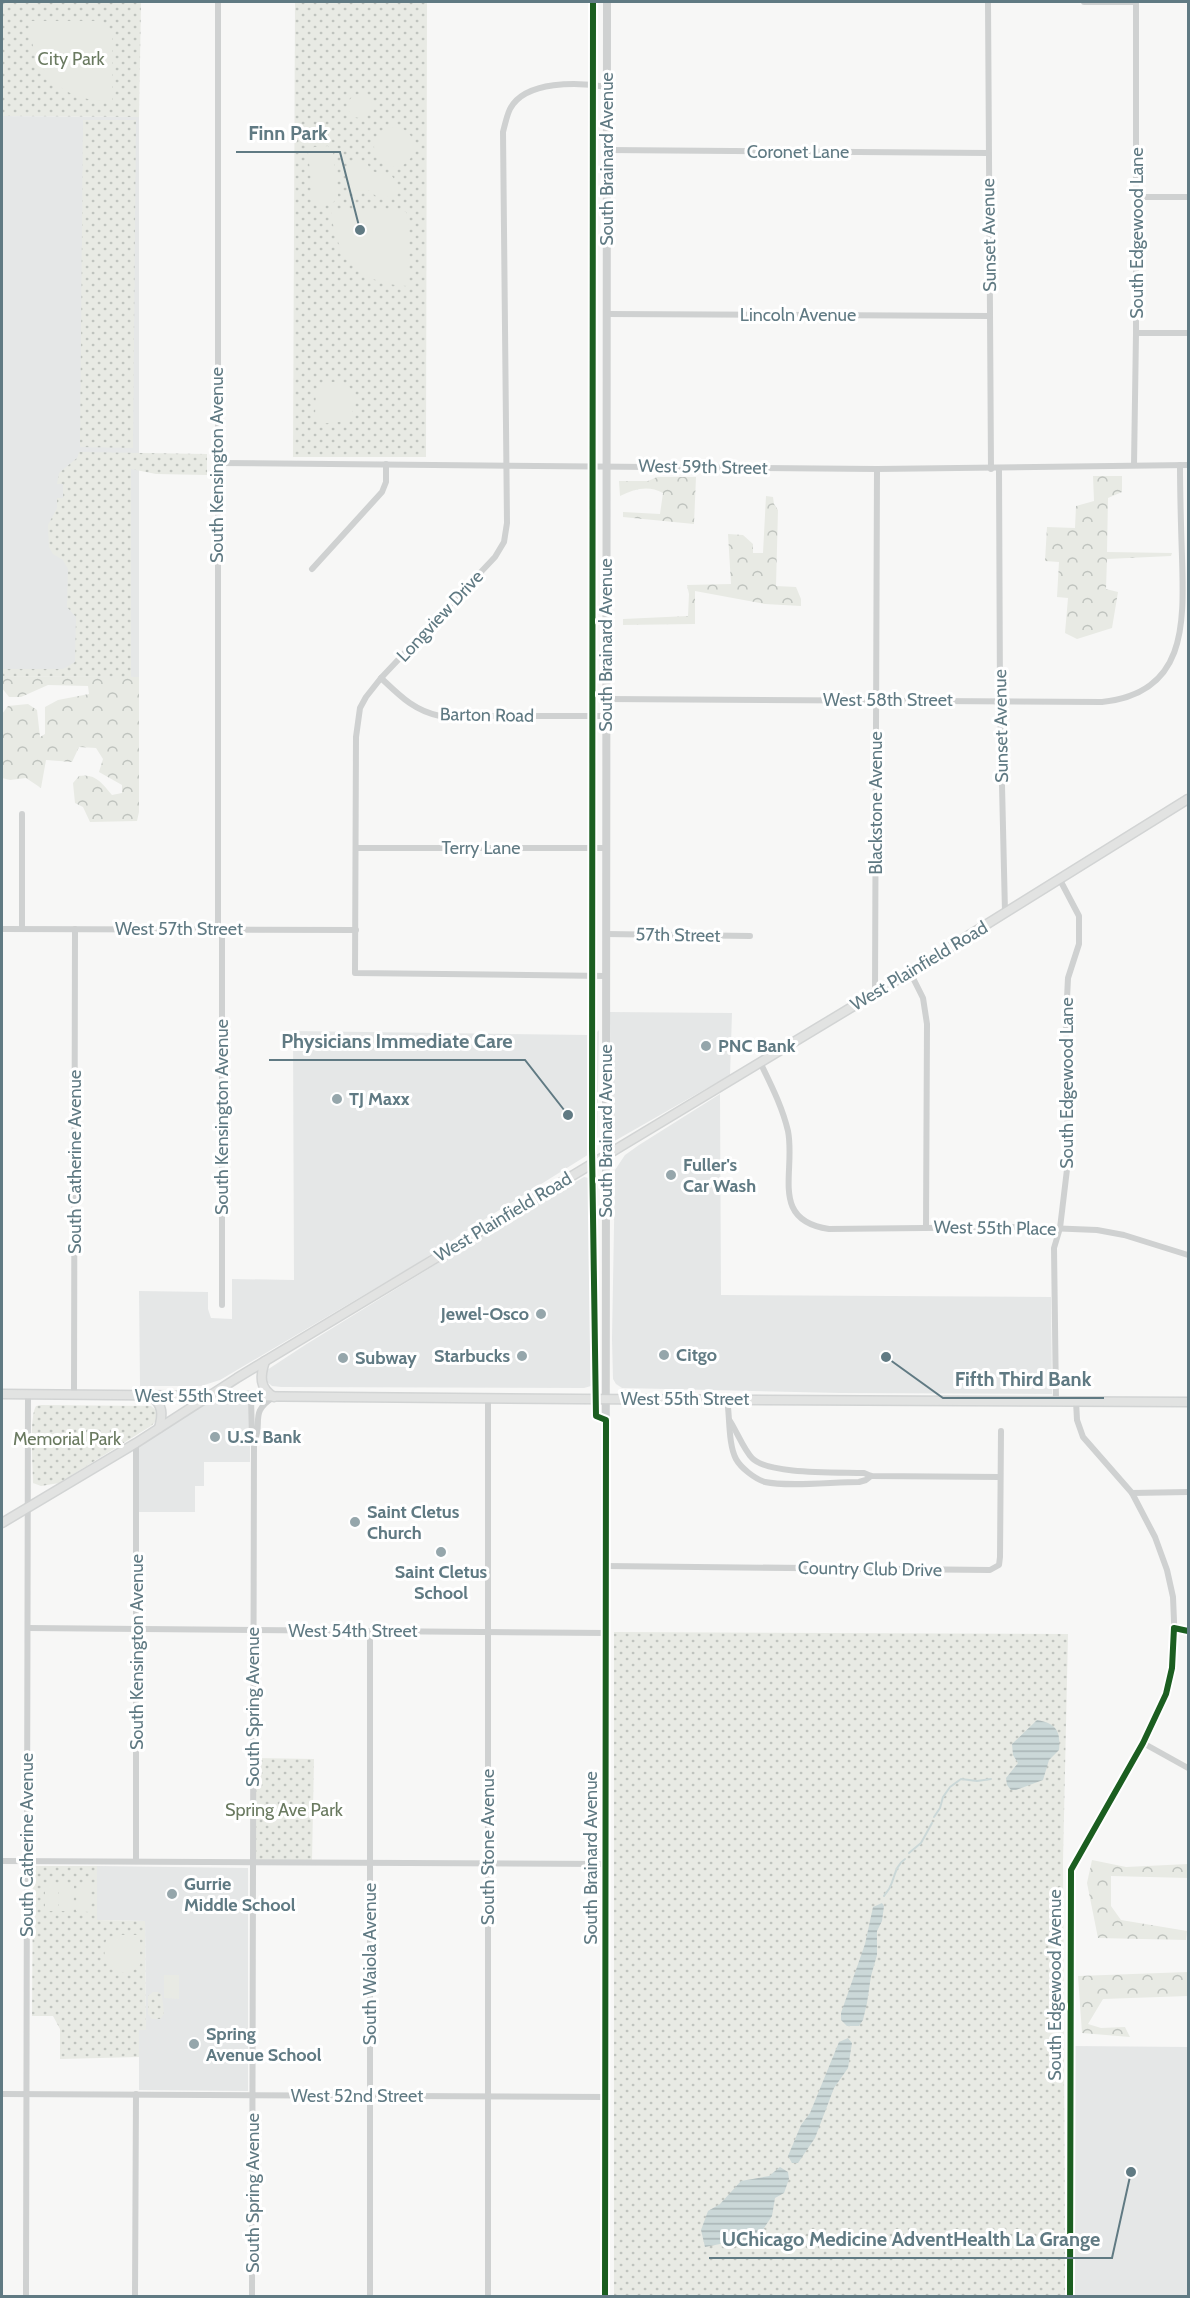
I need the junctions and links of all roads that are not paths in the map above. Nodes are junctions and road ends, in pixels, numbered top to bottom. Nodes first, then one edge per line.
1 (219, 2) edge
2 (607, 2) edge
3 (988, 2) edge
4 (1084, 2) edge
5 (1136, 2) edge
6 (607, 87) junction
7 (607, 150) junction
8 (988, 153) junction
9 (1137, 197) junction
10 (1188, 197) edge
11 (607, 314) junction
12 (990, 316) junction
13 (1136, 333) junction
14 (1188, 333) edge
15 (217, 463) junction
16 (386, 464) junction
17 (507, 464) junction
18 (1134, 465) junction
19 (1180, 465) junction
20 (1188, 465) edge
21 (606, 466) junction
22 (877, 469) junction
23 (991, 469) junction
24 (999, 469) junction
25 (312, 569) dead end
26 (381, 678) junction
27 (606, 699) junction
28 (876, 700) junction
29 (1000, 701) junction
30 (606, 716) junction
31 (1188, 799) edge
32 (22, 814) dead end
33 (357, 848) junction
34 (606, 848) junction
35 (1059, 878) junction
36 (1005, 912) junction
37 (2, 929) edge
38 (22, 929) junction
39 (75, 929) junction
40 (220, 929) junction
41 (356, 930) junction
42 (606, 934) junction
43 (750, 936) dead end
44 (910, 972) junction
45 (606, 976) junction
46 (875, 993) junction
47 (760, 1062) junction
48 (606, 1156) junction
49 (926, 1227) junction
50 (1060, 1228) junction
51 (1188, 1255) edge
52 (222, 1305) dead end
53 (265, 1361) junction
54 (2, 1394) edge
55 (28, 1394) junction
56 (74, 1395) junction
57 (151, 1396) junction
58 (207, 1396) junction
59 (251, 1396) junction
60 (274, 1397) junction
61 (488, 1398) junction
62 (606, 1399) junction
63 (727, 1399) junction
64 (1056, 1401) junction
65 (1076, 1401) junction
66 (1188, 1402) edge
67 (730, 1421) junction
68 (159, 1428) junction
69 (1001, 1431) dead end
70 (254, 1442) junction
71 (136, 1443) junction
72 (752, 1458) junction
73 (742, 1465) junction
74 (796, 1470) junction
75 (836, 1472) junction
76 (871, 1476) junction
77 (1000, 1477) junction
78 (836, 1482) junction
79 (796, 1483) junction
80 (1188, 1492) edge
81 (1132, 1493) junction
82 (29, 1506) junction
83 (2, 1523) edge
84 (606, 1566) junction
85 (28, 1628) junction
86 (1174, 1628) junction
87 (138, 1629) junction
88 (254, 1630) junction
89 (370, 1631) junction
90 (1188, 1631) edge
91 (488, 1632) junction
92 (606, 1633) junction
93 (1143, 1743) junction
94 (1188, 1768) edge
95 (2, 1861) edge
96 (26, 1861) junction
97 (136, 1861) junction
98 (253, 1863) junction
99 (488, 1863) junction
100 (370, 1864) junction
101 (606, 1864) junction
102 (2, 2094) edge
103 (25, 2094) junction
104 (135, 2094) junction
105 (254, 2095) junction
106 (370, 2096) junction
107 (488, 2097) junction
108 (605, 2097) junction
109 (26, 2296) edge
110 (135, 2296) edge
111 (252, 2296) edge
112 (370, 2296) edge
113 (488, 2296) edge
114 (605, 2296) edge
115 (1070, 2296) edge

1 - 15 street, South Kensington Avenue
2 - 6 street, South Brainard Avenue
3 - 8 street, Sunset Avenue
4 - 5 street
5 - 9 street, South Edgewood Lane
6 - 7 street, South Brainard Avenue
6 - 17 street, Longview Drive
7 - 8 street, Coronet Lane
7 - 11 street, South Brainard Avenue
8 - 12 street, Sunset Avenue
9 - 10 street
9 - 13 street, South Edgewood Lane
11 - 12 street, Lincoln Avenue
11 - 21 street, South Brainard Avenue
12 - 23 street, Sunset Avenue
13 - 14 street
13 - 18 street, South Edgewood Lane
15 - 16 street, West 59th Street
15 - 40 street, South Kensington Avenue
16 - 17 street, West 59th Street
16 - 25 street
17 - 21 street, West 59th Street
17 - 26 street, Longview Drive
18 - 19 street, West 59th Street
18 - 24 street, West 59th Street
19 - 20 street, West 59th Street
19 - 29 street, West 58th Street
21 - 22 street, West 59th Street
21 - 27 street, South Brainard Avenue
22 - 23 street, West 59th Street
22 - 28 street, Blackstone Avenue
23 - 24 street, West 59th Street
24 - 29 street, Sunset Avenue
26 - 30 street, Barton Road
26 - 33 street, Longview Drive
27 - 28 street, West 58th Street
27 - 30 street, South Brainard Avenue
28 - 29 street, West 58th Street
28 - 46 street, Blackstone Avenue
29 - 36 street, Sunset Avenue
30 - 34 street, South Brainard Avenue
31 - 35 main road, West Plainfield Road
32 - 38 street
33 - 34 street, Terry Lane
33 - 41 street, Longview Drive
34 - 42 street, South Brainard Avenue
35 - 36 main road, West Plainfield Road
35 - 50 street, South Edgewood Lane
36 - 44 main road, West Plainfield Road
37 - 38 street, West 57th Street
38 - 39 street, West 57th Street
39 - 40 street, West 57th Street
39 - 56 street, South Catherine Avenue
40 - 41 street, West 57th Street
40 - 52 street, South Kensington Avenue
41 - 45 street, Longview Drive
42 - 43 street, 57th Street
42 - 45 street, South Brainard Avenue
44 - 46 main road, West Plainfield Road
44 - 49 street
45 - 48 street, South Brainard Avenue
46 - 47 main road, West Plainfield Road
47 - 48 main road, West Plainfield Road
47 - 49 street, West 55th Place
48 - 53 main road, West Plainfield Road
48 - 62 street, South Brainard Avenue
49 - 50 street, West 55th Place
50 - 51 street, West 55th Place
50 - 64 street, South Edgewood Lane
53 - 58 main road, West Plainfield Road
53 - 60 main road
54 - 55 main road, West 55th Street
55 - 56 main road, West 55th Street
55 - 82 street, South Catherine Avenue
56 - 57 main road, West 55th Street
57 - 58 main road, West 55th Street
57 - 68 main road
58 - 59 main road, West 55th Street
58 - 68 main road, West Plainfield Road
59 - 60 main road, West 55th Street
59 - 70 street, South Spring Avenue
60 - 61 main road, West 55th Street
60 - 70 street, South Spring Avenue
61 - 62 main road, West 55th Street
61 - 91 street, South Stone Avenue
62 - 63 main road, West 55th Street
62 - 84 street, South Brainard Avenue
63 - 64 main road, West 55th Street
63 - 67 street
64 - 65 main road, West 55th Street
65 - 66 main road, West 55th Street
65 - 81 street
67 - 72 street
67 - 73 street
68 - 71 main road, West Plainfield Road
69 - 77 street, Country Club Drive
70 - 88 street, South Spring Avenue
71 - 82 main road, West Plainfield Road
71 - 87 street, South Kensington Avenue
72 - 73 street
72 - 74 street
73 - 79 street
74 - 75 street
74 - 79 street
75 - 76 street
75 - 78 street
76 - 77 street
76 - 78 street
77 - 84 street, Country Club Drive
78 - 79 street
80 - 81 street
81 - 86 street
82 - 83 main road, West Plainfield Road
82 - 85 street, South Catherine Avenue
84 - 92 street, South Brainard Avenue
85 - 87 street, West 54th Street
85 - 96 street, South Catherine Avenue
86 - 90 street
86 - 93 street, South Edgewood Avenue
87 - 88 street, West 54th Street
87 - 97 street, South Kensington Avenue
88 - 89 street, West 54th Street
88 - 98 street, South Spring Avenue
89 - 91 street, West 54th Street
89 - 100 street, South Waiola Avenue
91 - 92 street, West 54th Street
91 - 99 street, South Stone Avenue
92 - 101 street, South Brainard Avenue
93 - 94 street
93 - 115 street, South Edgewood Avenue
95 - 96 street
96 - 97 street
96 - 103 street, South Catherine Avenue
97 - 98 street
98 - 100 street
98 - 105 street, South Spring Avenue
99 - 100 street
99 - 101 street
99 - 107 street, South Stone Avenue
100 - 106 street, South Waiola Avenue
101 - 108 street, South Brainard Avenue
102 - 103 street, West 52nd Street
103 - 104 street, West 52nd Street
103 - 109 street, South Catherine Avenue
104 - 105 street, West 52nd Street
104 - 110 street
105 - 106 street, West 52nd Street
105 - 111 street, South Spring Avenue
106 - 107 street, West 52nd Street
106 - 112 street, South Waiola Avenue
107 - 108 street, West 52nd Street
107 - 113 street, South Stone Avenue
108 - 114 street, South Brainard Avenue

